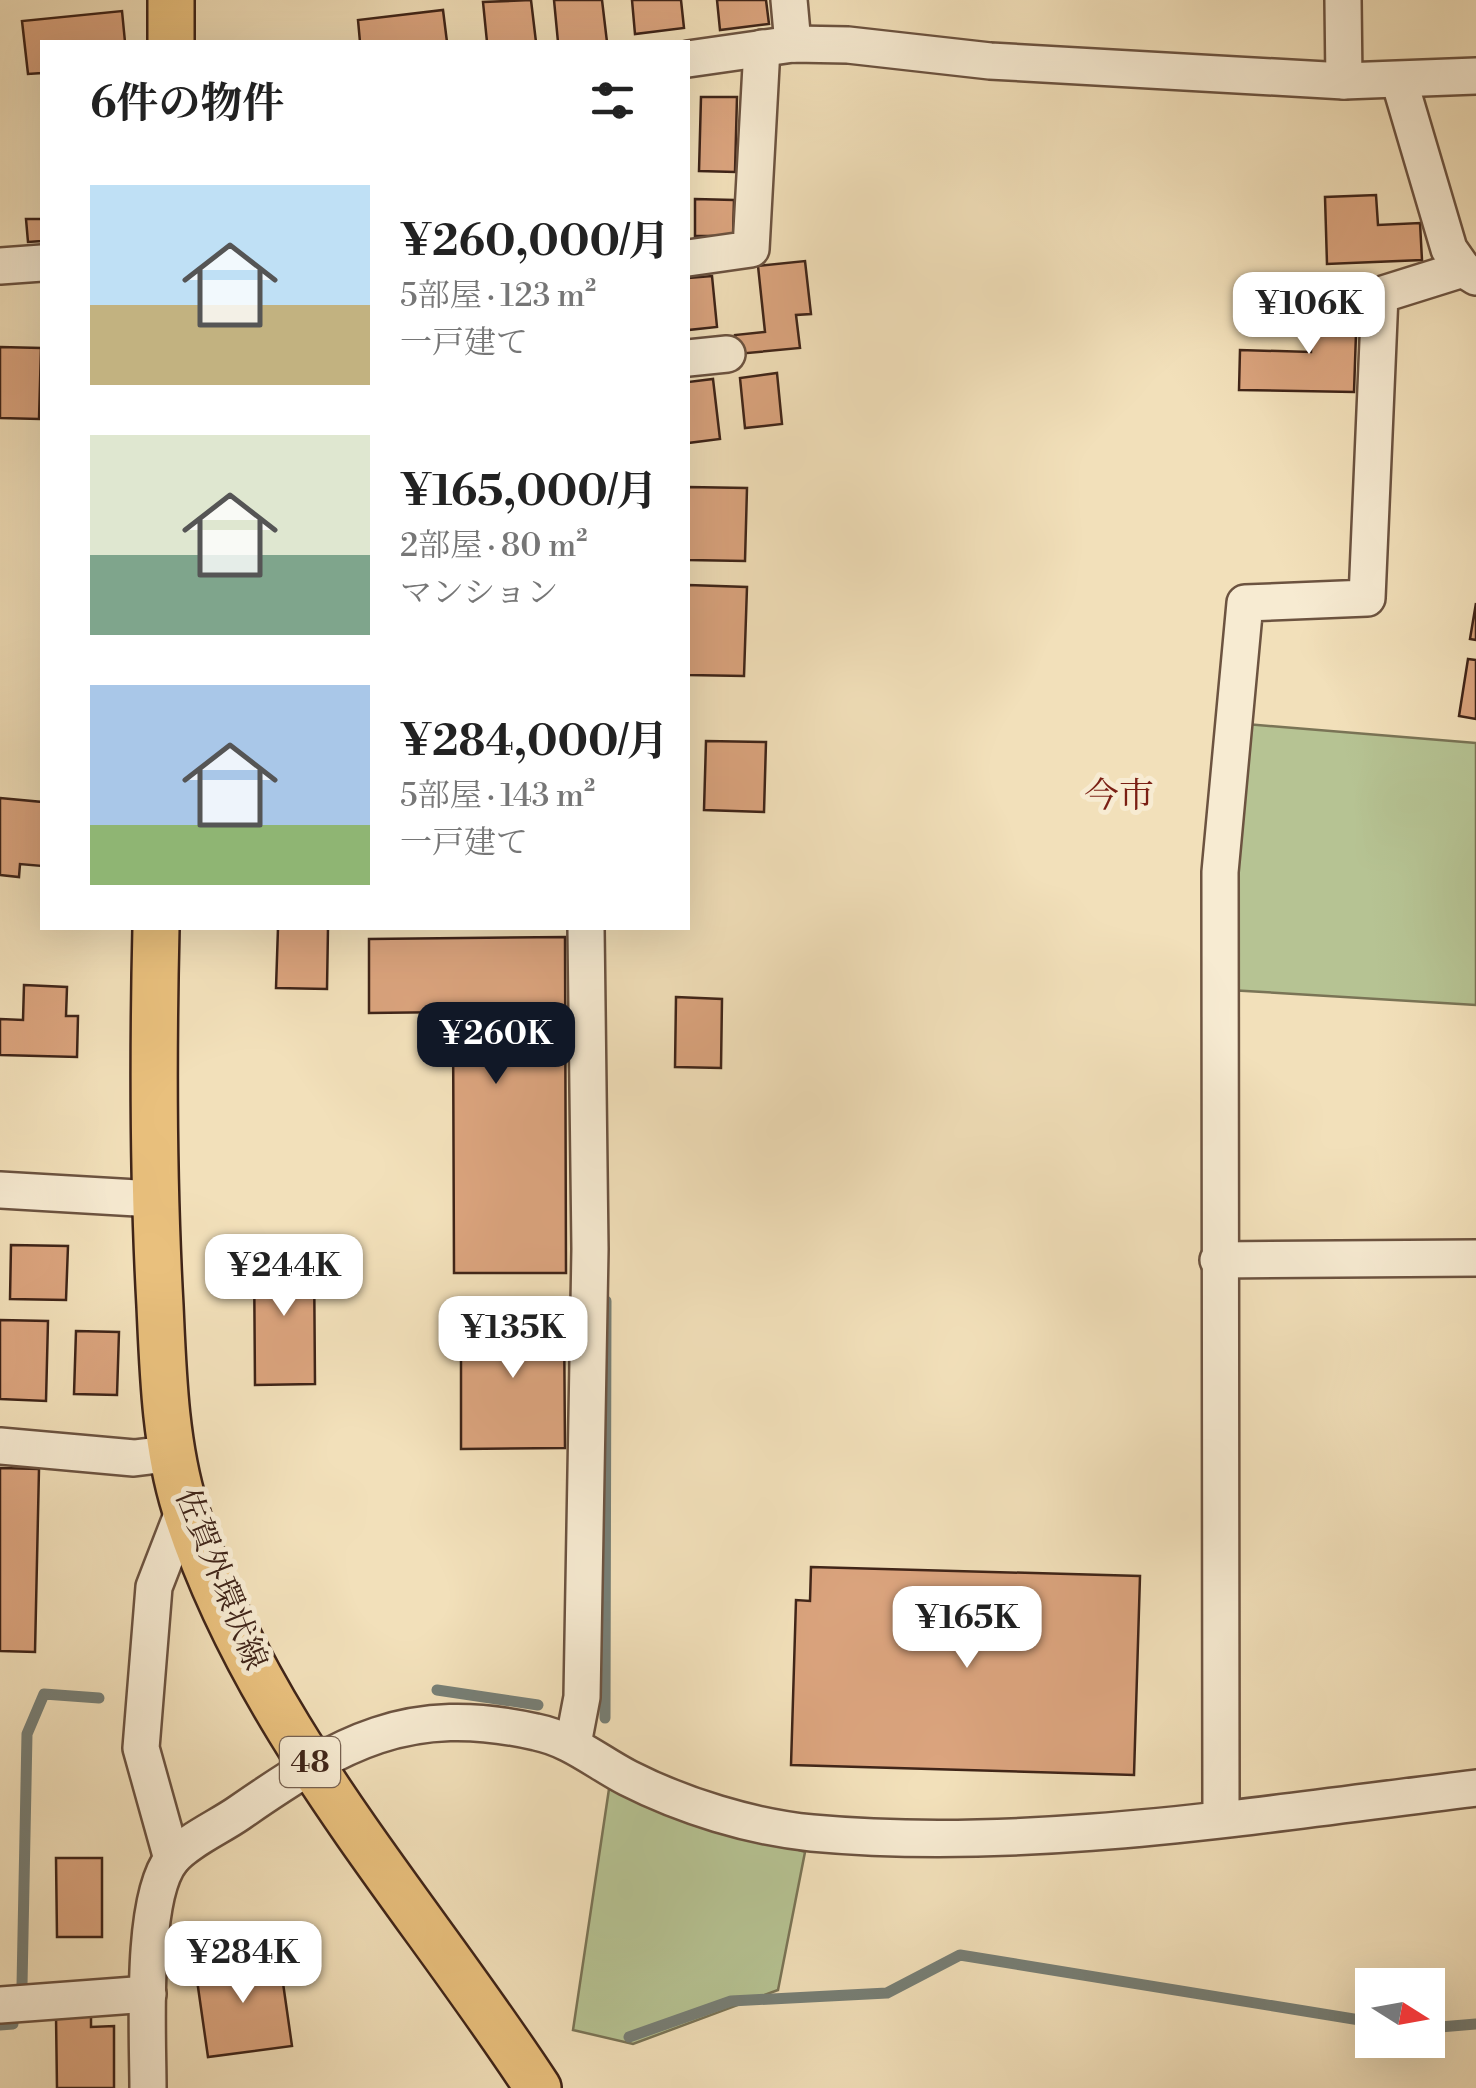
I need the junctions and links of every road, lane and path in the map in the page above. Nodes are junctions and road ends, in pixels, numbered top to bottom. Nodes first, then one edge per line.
1 (170, 0) edge
2 (789, 0) edge
3 (1344, 0) edge
4 (171, 40) edge
5 (778, 46) junction
6 (690, 60) edge
7 (1476, 76) edge
8 (1399, 80) junction
9 (1344, 81) junction
10 (690, 258) edge
11 (40, 263) edge
12 (0, 266) edge
13 (1470, 273) edge
14 (727, 354) dead end
15 (690, 358) edge
16 (156, 930) edge
17 (586, 930) edge
18 (0, 1190) edge
19 (154, 1199) junction
20 (1476, 1258) edge
21 (1218, 1260) junction
22 (0, 1446) edge
23 (175, 1453) junction
24 (185, 1507) junction
25 (573, 1744) junction
26 (311, 1763) junction
27 (1476, 1788) edge
28 (1221, 1817) junction
29 (172, 1860) junction
30 (148, 1994) junction
31 (0, 2005) edge
32 (148, 2088) edge
33 (538, 2088) edge

1 - 4 main road
2 - 5 street
3 - 9 street
5 - 6 street
5 - 9 street
5 - 10 street
7 - 8 street
8 - 9 street
8 - 13 street
11 - 12 street
13 - 21 street
14 - 15 street
16 - 19 main road, 佐賀外環状線 / 48
17 - 25 street
18 - 19 street
19 - 23 main road, 佐賀外環状線 / 48
20 - 21 street
21 - 28 street
22 - 23 street
23 - 24 main road, 佐賀外環状線 / 48
24 - 26 main road, 佐賀外環状線 / 48
24 - 29 street
25 - 26 street
25 - 28 street
26 - 29 street
26 - 33 main road, 佐賀外環状線 / 48
27 - 28 street
29 - 30 street
30 - 31 street
30 - 32 street

